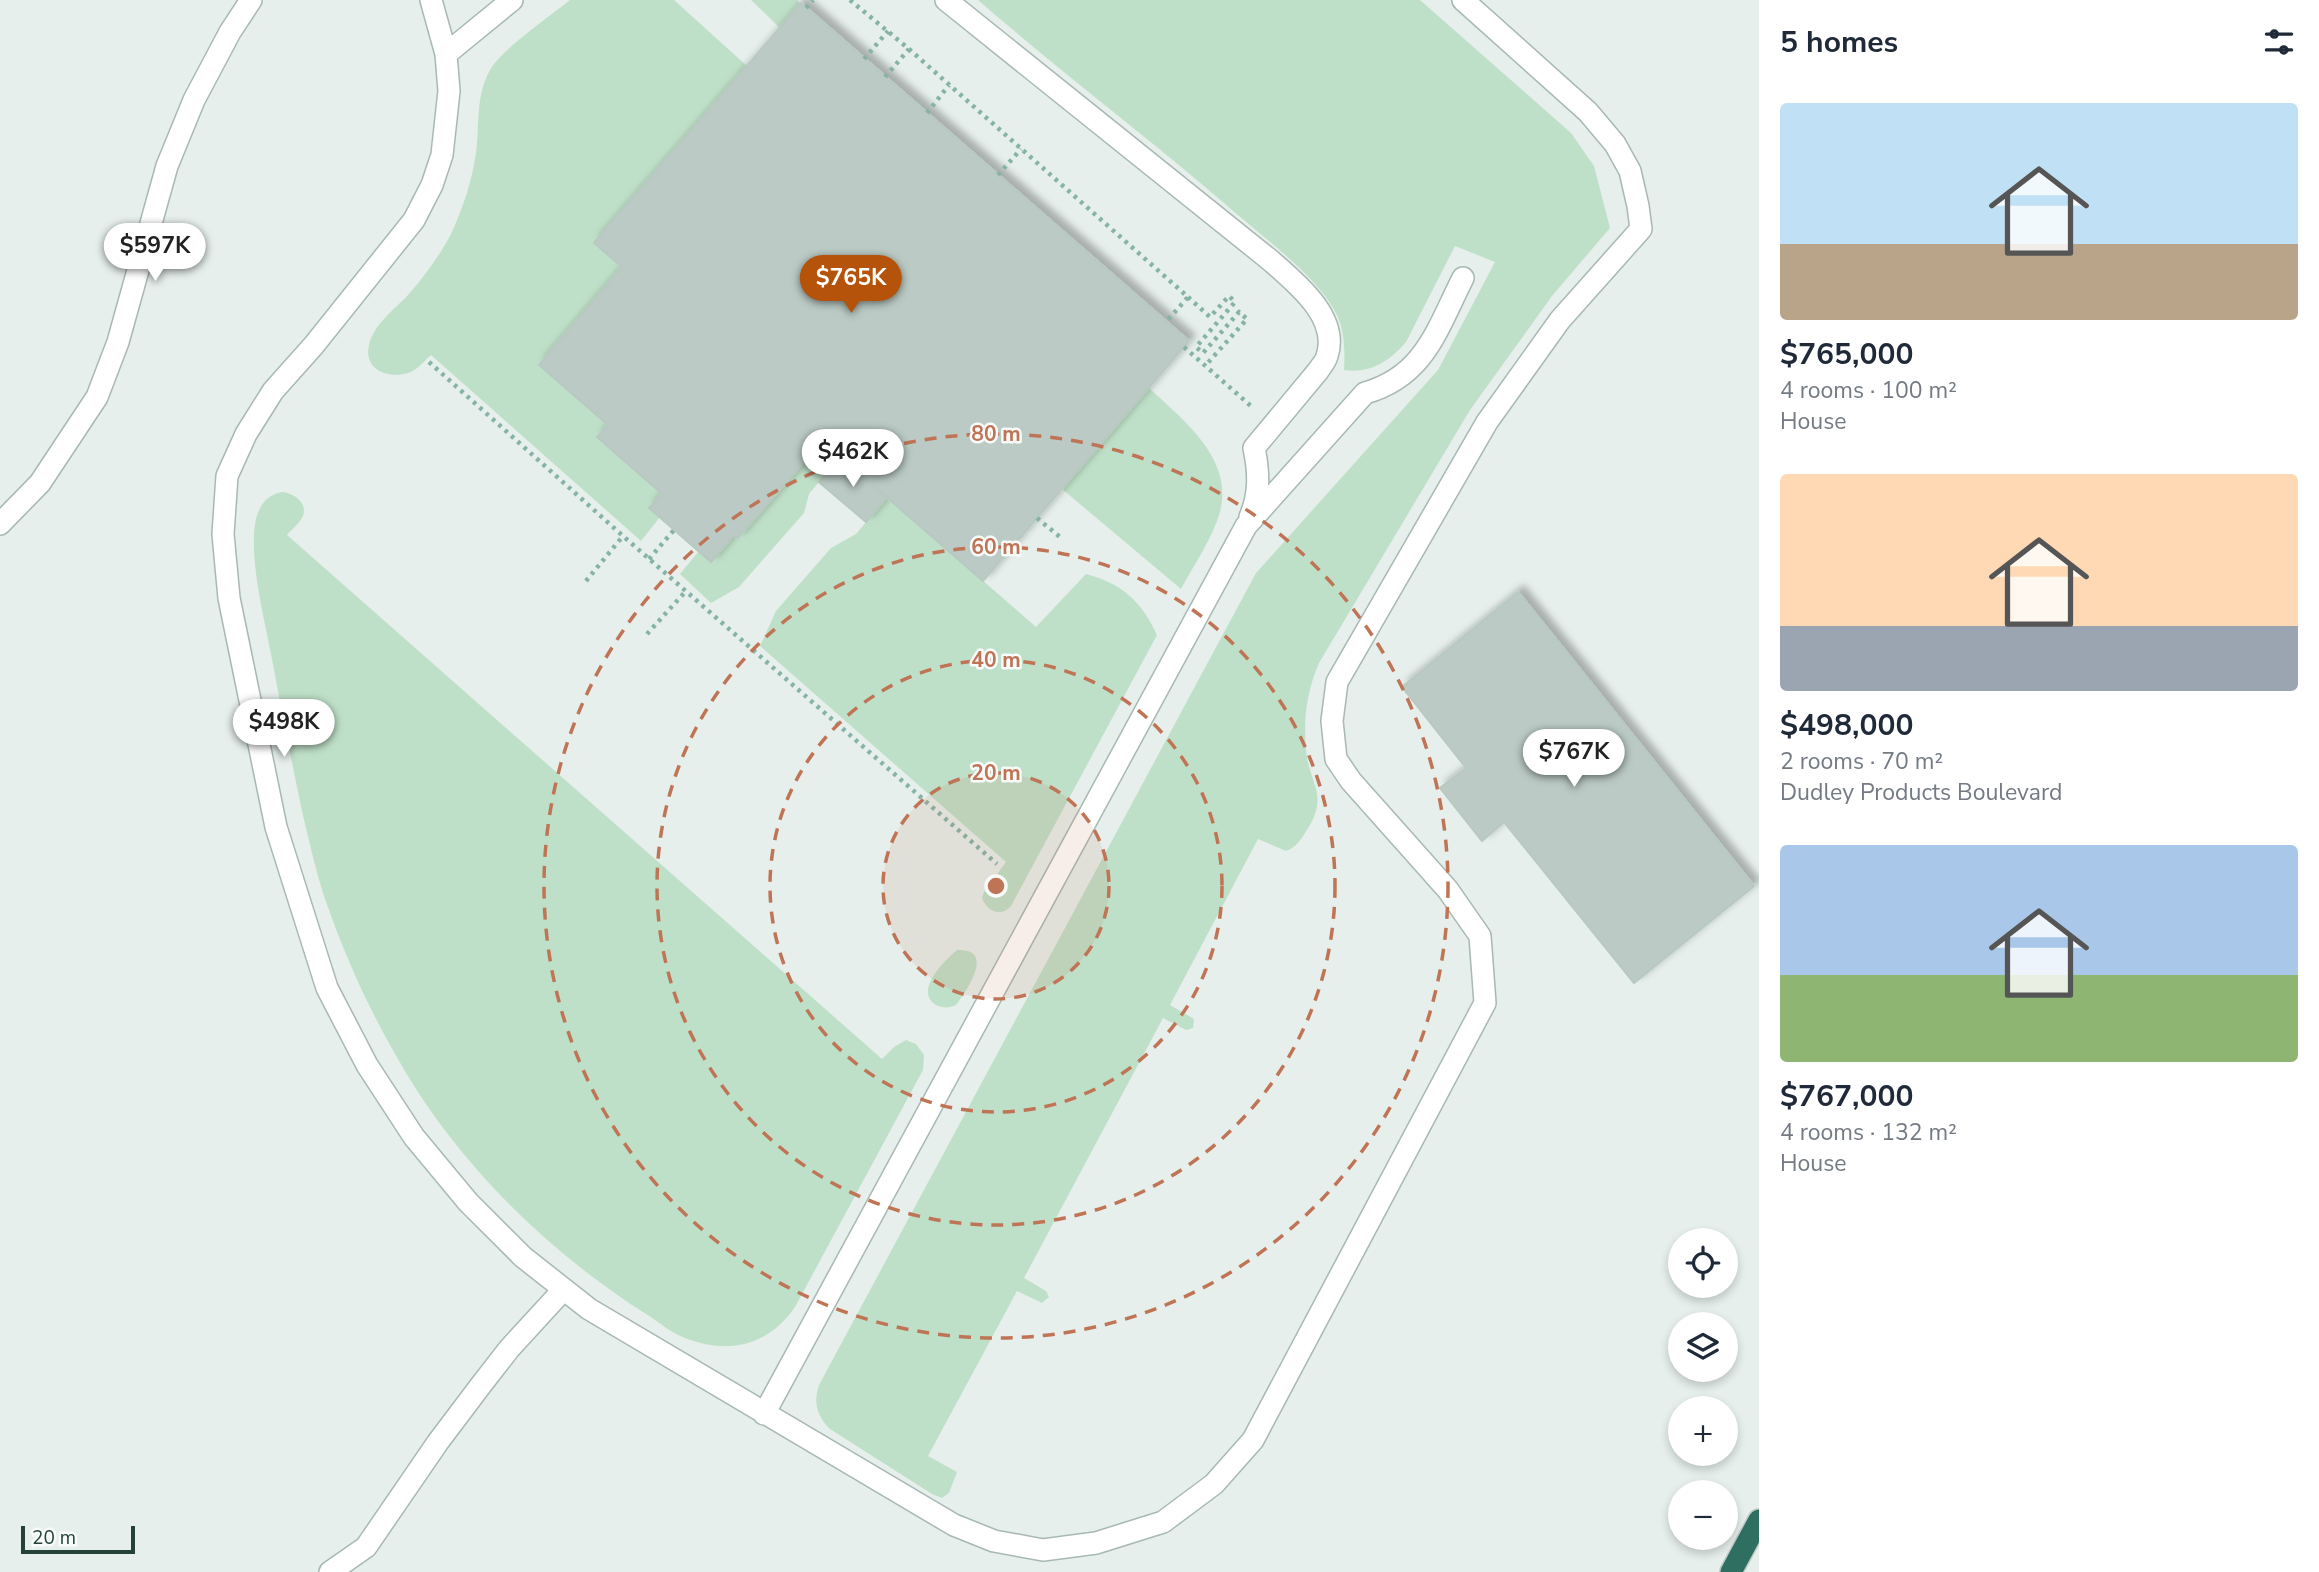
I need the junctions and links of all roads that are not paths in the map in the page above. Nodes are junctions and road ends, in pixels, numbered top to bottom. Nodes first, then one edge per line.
1 (251, 0) edge
2 (431, 0) edge
3 (512, 0) edge
4 (946, 0) edge
5 (1463, 0) edge
6 (446, 54) junction
7 (1463, 278) dead end
8 (0, 524) edge
9 (1246, 526) junction
10 (564, 1289) junction
11 (764, 1414) junction
12 (1759, 1520) edge
13 (330, 1572) edge
14 (1731, 1572) edge

1 - 8 street
2 - 6 street
3 - 6 street
4 - 9 street
5 - 11 street
6 - 10 street
7 - 9 street
9 - 11 street
10 - 11 street
10 - 13 street
12 - 14 highway

